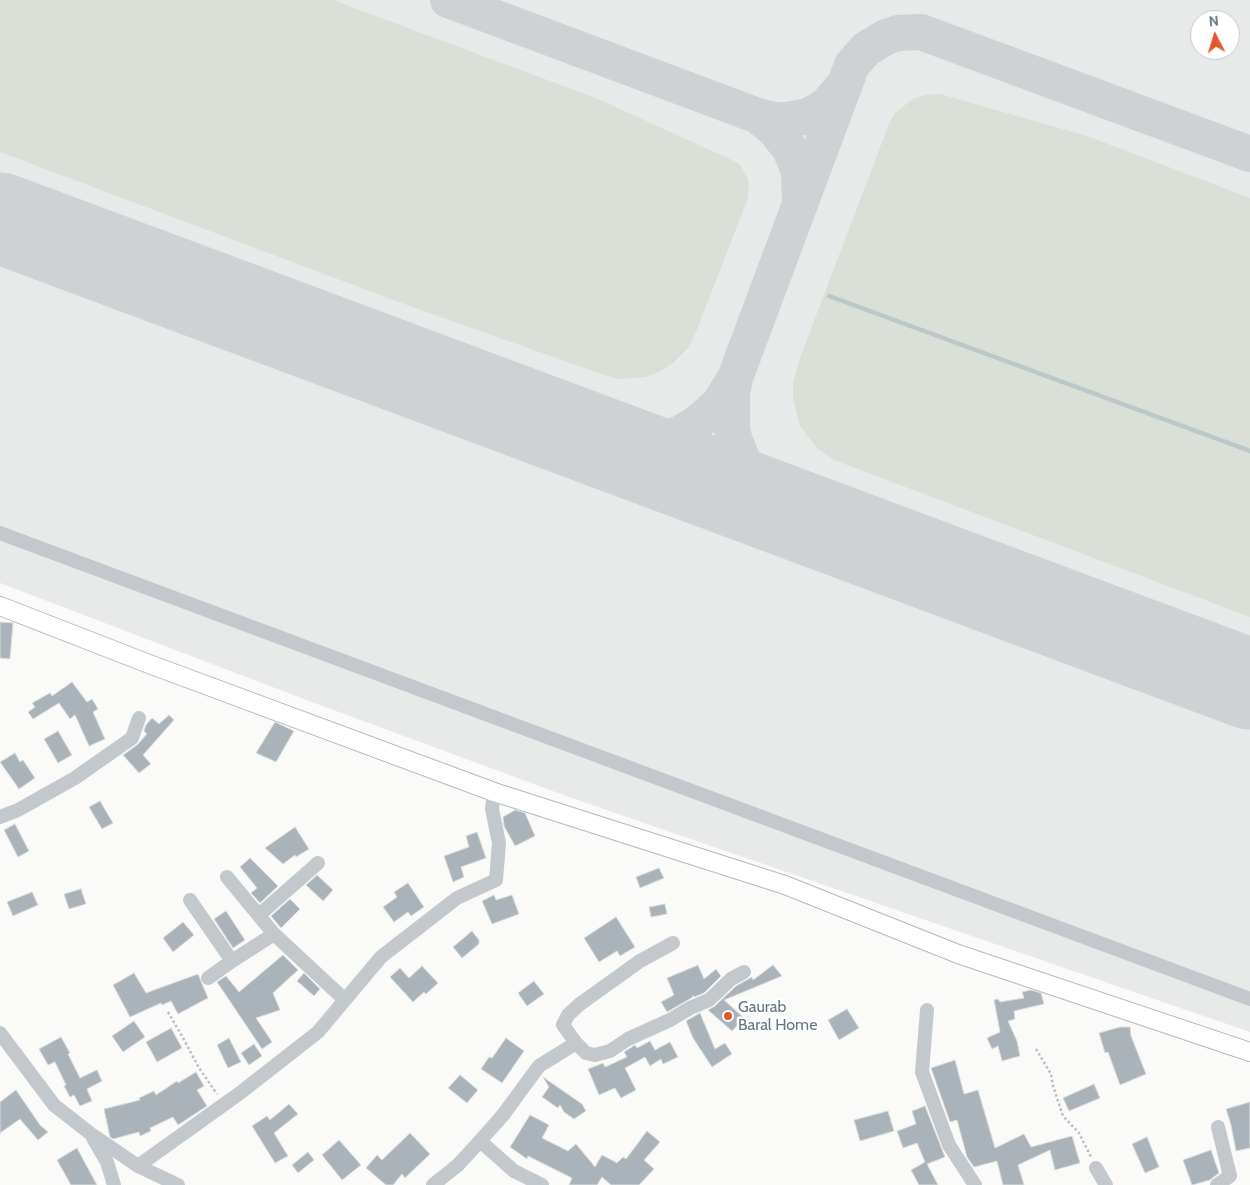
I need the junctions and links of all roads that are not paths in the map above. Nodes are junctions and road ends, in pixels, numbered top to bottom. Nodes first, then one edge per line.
1 (0, 533) edge
2 (0, 606) edge
3 (139, 718) dead end
4 (494, 792) junction
5 (0, 817) edge
6 (318, 863) dead end
7 (227, 876) dead end
8 (190, 900) dead end
9 (259, 915) junction
10 (274, 934) junction
11 (673, 943) dead end
12 (232, 961) junction
13 (744, 972) dead end
14 (208, 978) dead end
15 (1250, 999) edge
16 (344, 1000) junction
17 (927, 1010) dead end
18 (0, 1033) edge
19 (576, 1043) junction
20 (1250, 1052) edge
21 (1218, 1127) dead end
22 (90, 1134) junction
23 (480, 1141) junction
24 (138, 1166) junction
25 (1096, 1168) road end
26 (114, 1185) edge
27 (178, 1185) edge
28 (433, 1185) edge
29 (542, 1185) edge
30 (975, 1185) edge
31 (1106, 1185) edge
32 (1217, 1185) edge

1 - 15 street
2 - 4 main road
3 - 5 street
4 - 16 street
4 - 20 main road
6 - 9 street
7 - 9 street
8 - 12 street
9 - 10 street
10 - 12 street
10 - 16 street
11 - 19 street
12 - 14 street
13 - 19 street
16 - 24 street
17 - 30 street
18 - 22 street
19 - 23 street
21 - 32 street
22 - 24 street
22 - 26 street
23 - 28 street
23 - 29 street
24 - 27 street
25 - 31 street

